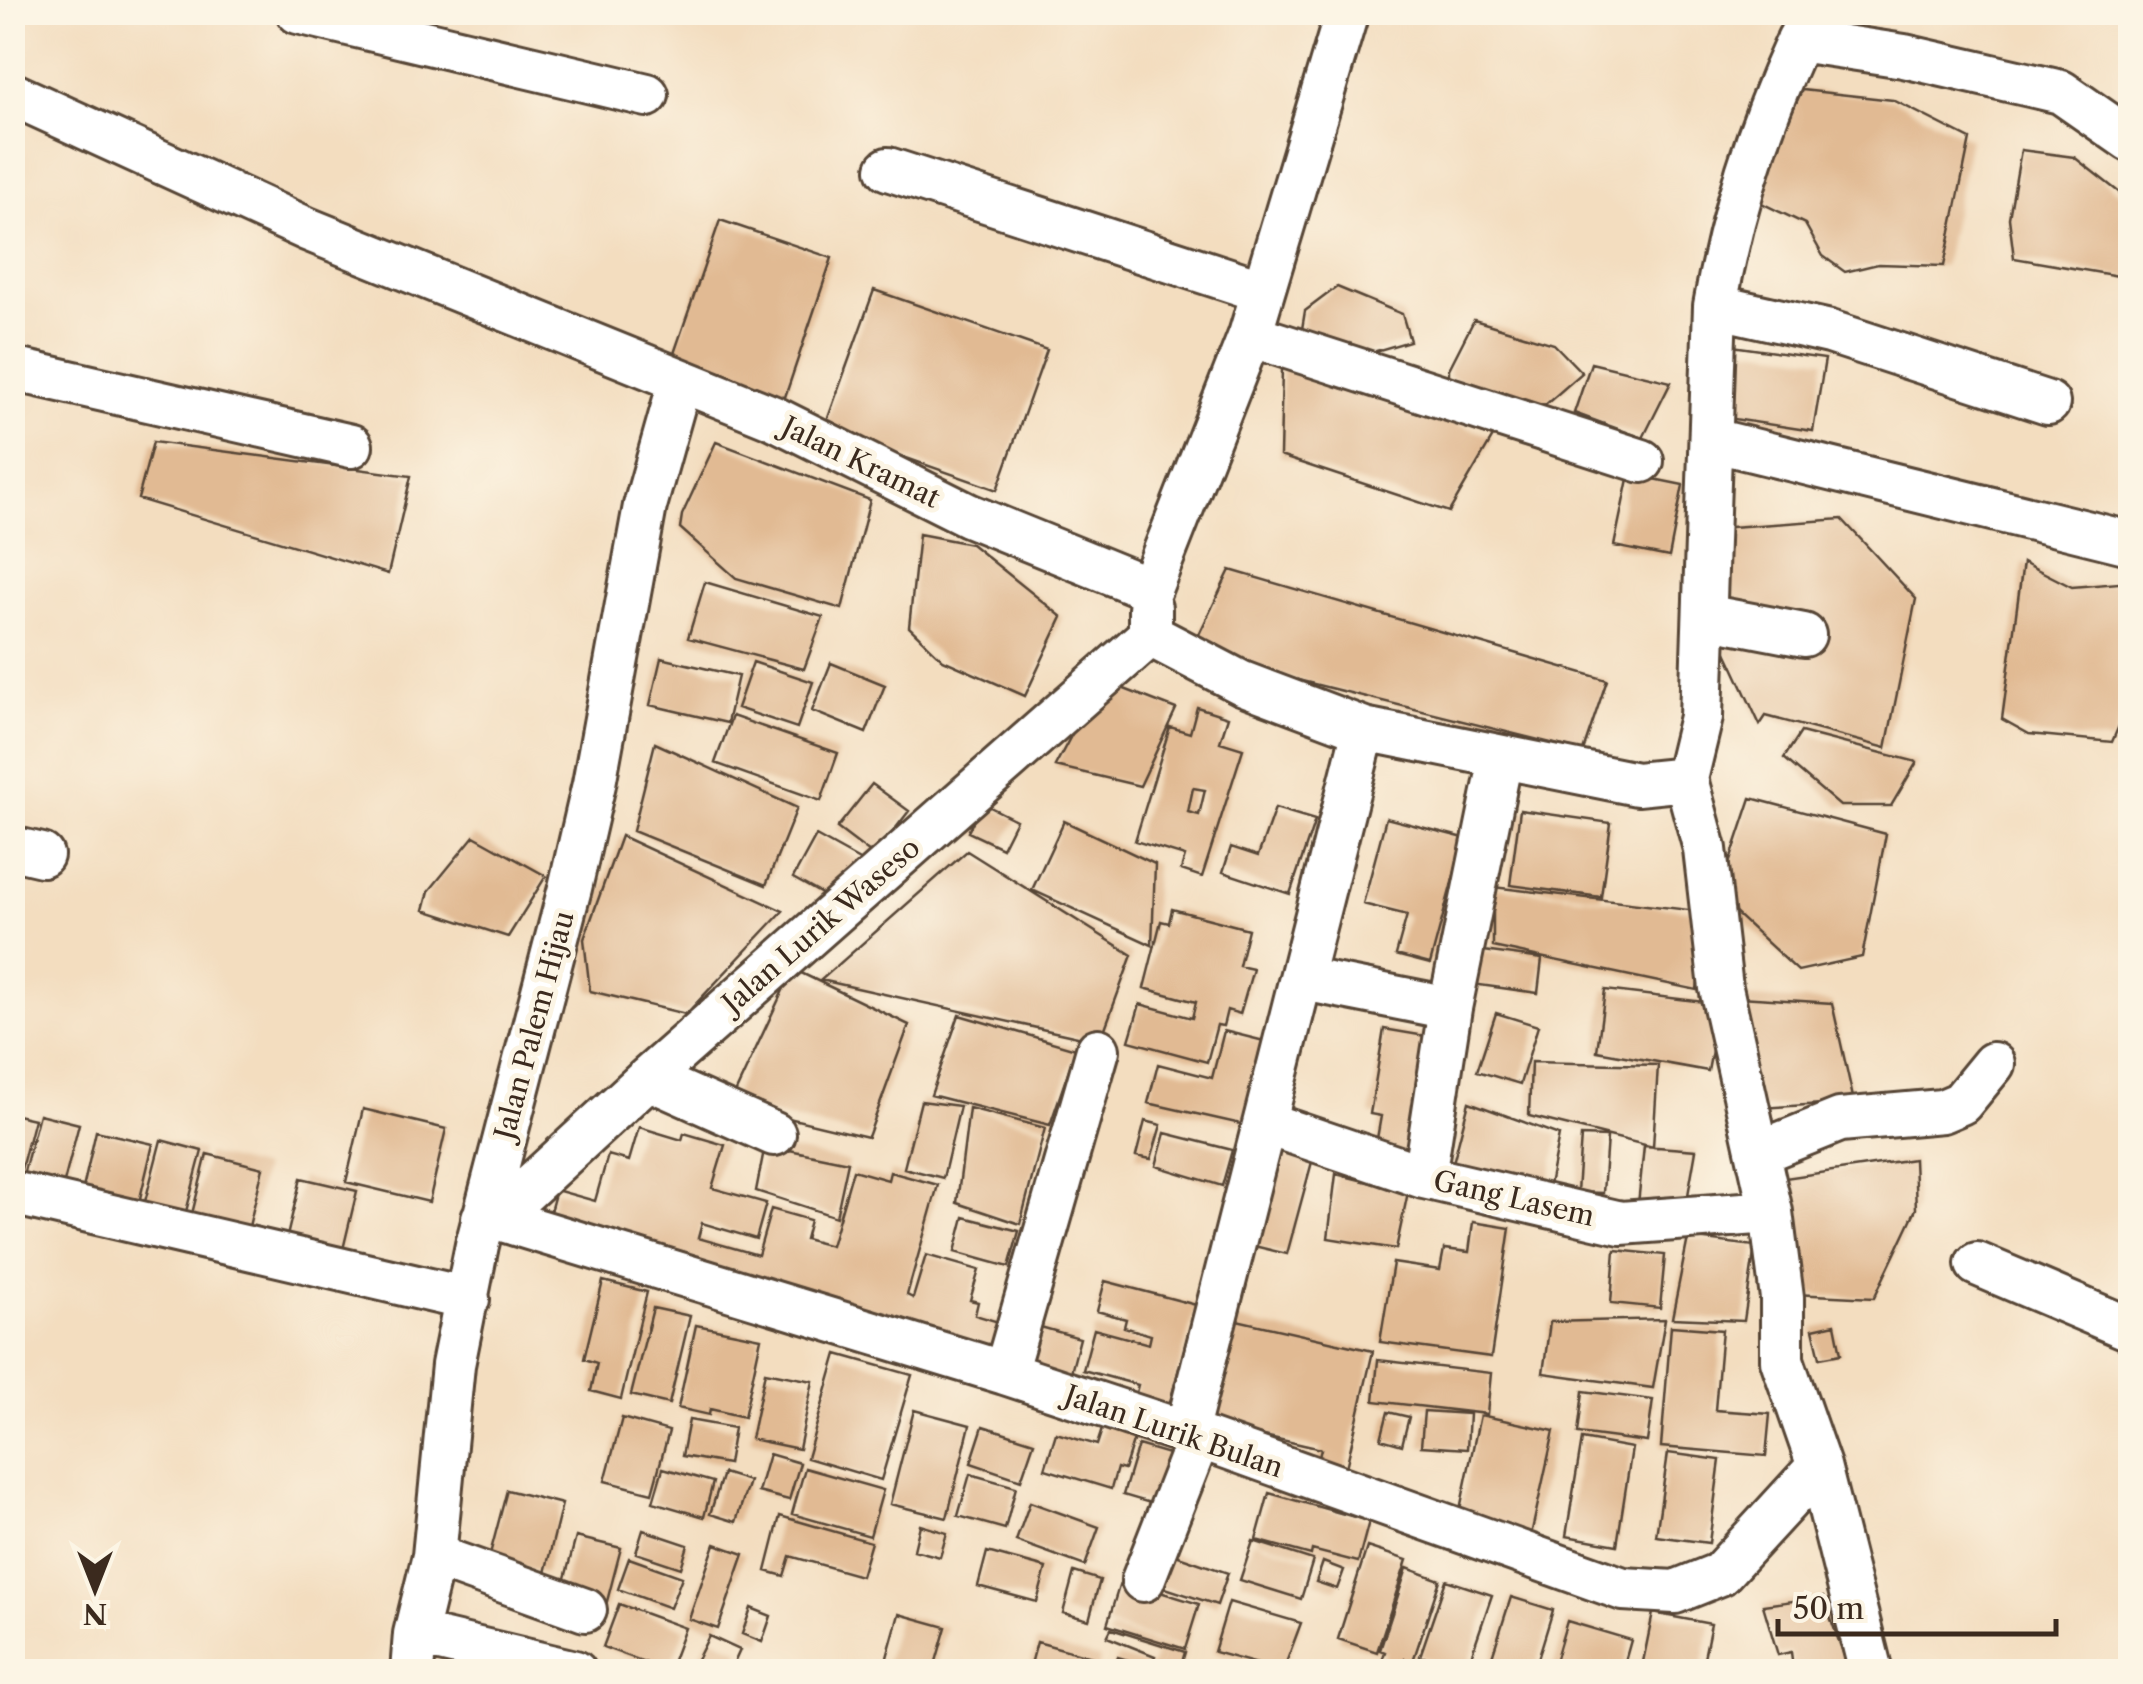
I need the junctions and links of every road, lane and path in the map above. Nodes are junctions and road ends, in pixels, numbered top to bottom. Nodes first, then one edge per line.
1 (298, 12) edge
2 (1346, 12) edge
3 (1805, 26) edge
4 (12, 94) edge
5 (647, 94) dead end
6 (2130, 140) edge
7 (888, 169) dead end
8 (1263, 291) junction
9 (1715, 306) junction
10 (1250, 335) junction
11 (12, 369) edge
12 (680, 382) junction
13 (2048, 403) dead end
14 (1712, 440) junction
15 (351, 446) dead end
16 (1642, 460) dead end
17 (2130, 543) edge
18 (1150, 589) junction
19 (1705, 616) junction
20 (1150, 635) junction
21 (1804, 635) dead end
22 (1364, 730) junction
23 (1501, 758) junction
24 (1686, 779) junction
25 (1303, 979) junction
26 (1450, 1008) junction
27 (1098, 1050) dead end
28 (1992, 1064) dead end
29 (648, 1078) junction
30 (1265, 1123) junction
31 (774, 1134) dead end
32 (1758, 1153) junction
33 (1424, 1177) junction
34 (12, 1192) edge
35 (1770, 1212) junction
36 (489, 1218) junction
37 (1977, 1264) dead end
38 (468, 1299) junction
39 (2130, 1329) edge
40 (1006, 1374) junction
41 (1193, 1435) junction
42 (1819, 1466) junction
43 (434, 1556) junction
44 (1144, 1580) dead end
45 (584, 1610) dead end
46 (414, 1653) edge
47 (575, 1672) edge
48 (1871, 1672) edge

1 - 5 street
2 - 8 street
3 - 6 street
3 - 9 street
4 - 12 street, Jalan Kramat
7 - 8 street
8 - 10 street
9 - 13 street
9 - 14 street
10 - 16 street
10 - 18 street
11 - 15 street
12 - 18 street, Jalan Kramat
12 - 36 street, Jalan Palem Hijau
14 - 17 street
14 - 19 street
18 - 20 street
19 - 21 street
19 - 24 street
20 - 22 street
20 - 29 street, Jalan Lurik Waseso
22 - 23 street
22 - 25 street
23 - 24 street
23 - 26 street
24 - 32 street
25 - 26 street
25 - 30 street
26 - 33 street
27 - 40 street
28 - 32 street
29 - 31 street
29 - 36 street, Jalan Lurik Waseso
30 - 33 street, Gang Lasem
30 - 41 street
32 - 35 street
33 - 35 street, Gang Lasem
34 - 38 street
35 - 42 street
36 - 38 street, Jalan Palem Hijau
36 - 40 street, Jalan Lurik Bulan
37 - 39 street
38 - 43 street, Jalan Palem Hijau
40 - 41 street, Jalan Lurik Bulan
41 - 42 street, Jalan Lurik Bulan
41 - 44 street
42 - 48 street
43 - 45 street
43 - 46 street, Jalan Palem Hijau
46 - 47 street

